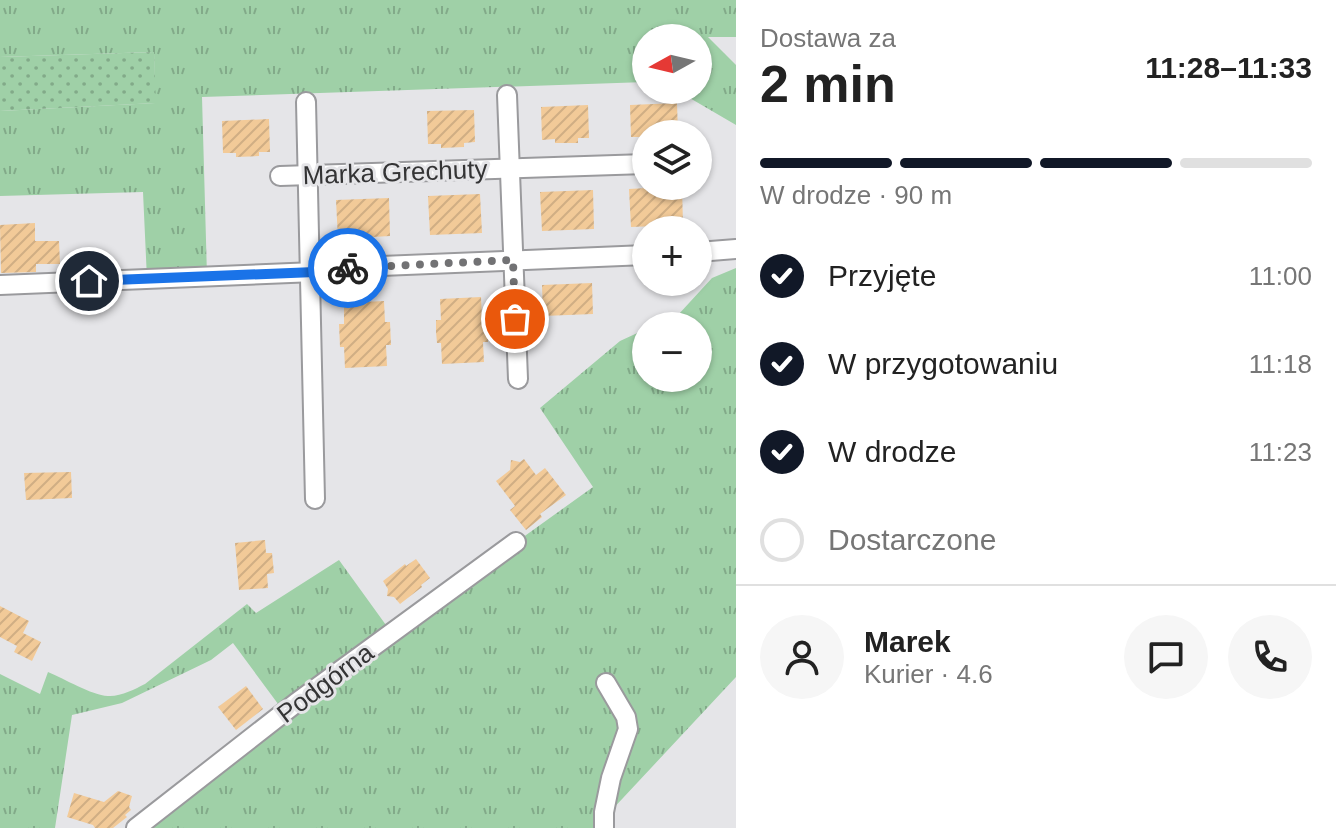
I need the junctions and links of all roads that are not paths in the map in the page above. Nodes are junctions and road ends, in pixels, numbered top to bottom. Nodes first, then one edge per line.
1 (507, 95) dead end
2 (306, 102) dead end
3 (632, 165) edge
4 (510, 169) junction
5 (280, 176) dead end
6 (307, 176) junction
7 (736, 249) edge
8 (712, 251) edge
9 (632, 256) edge
10 (513, 260) junction
11 (310, 272) junction
12 (0, 285) edge
13 (518, 379) dead end
14 (315, 499) dead end
15 (516, 542) dead end
16 (606, 683) dead end
17 (136, 828) edge
18 (604, 828) edge

1 - 4 street, Marka Grechuty
2 - 6 street
3 - 4 street, Marka Grechuty
4 - 6 street, Marka Grechuty
4 - 10 street, Marka Grechuty
5 - 6 street, Marka Grechuty
6 - 11 street
7 - 8 street
9 - 10 street
10 - 11 street
10 - 13 street, Marka Grechuty
11 - 12 street
11 - 14 street
15 - 17 street, Podgórna
16 - 18 street

